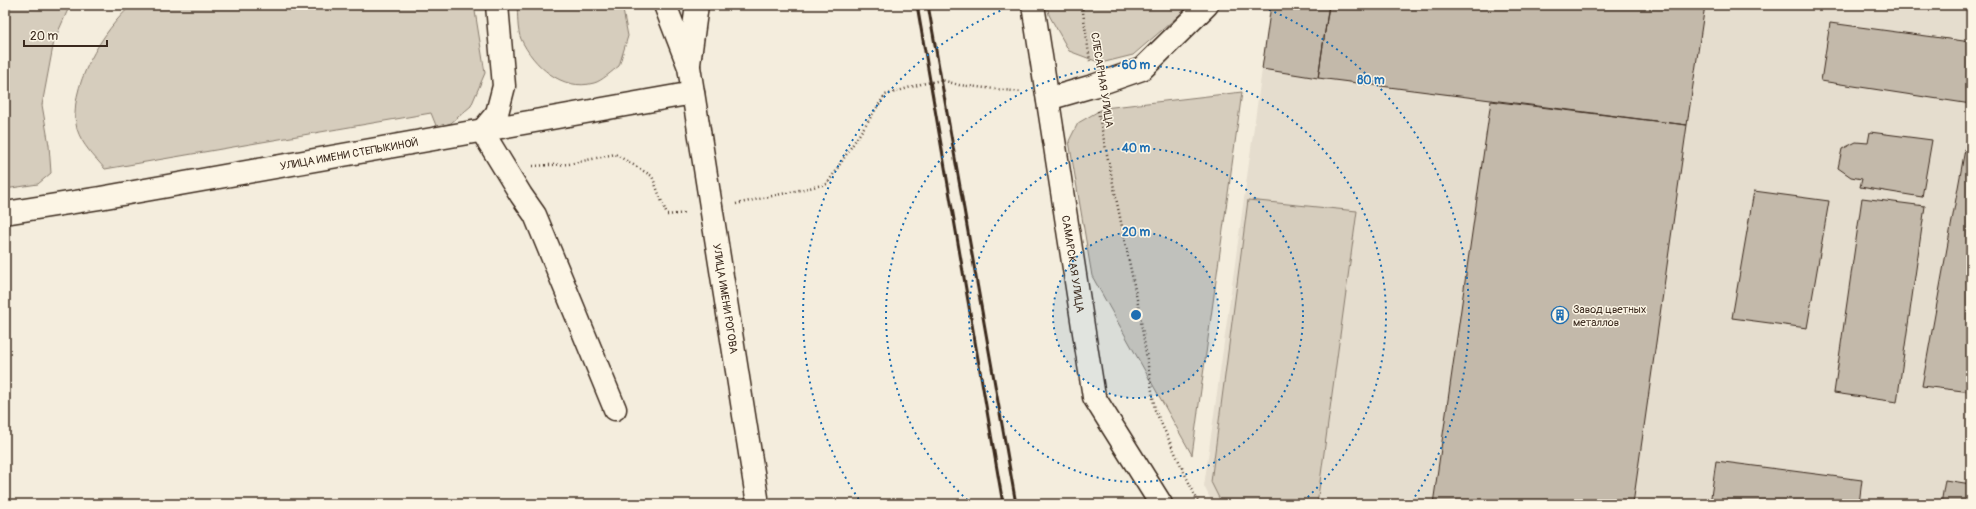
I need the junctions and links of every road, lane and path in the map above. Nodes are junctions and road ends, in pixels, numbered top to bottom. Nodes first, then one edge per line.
1 (497, 5) edge
2 (665, 5) edge
3 (697, 5) edge
4 (1033, 5) edge
5 (1082, 5) edge
6 (1207, 5) edge
7 (689, 67) junction
8 (1093, 86) junction
9 (693, 92) junction
10 (1048, 97) junction
11 (482, 130) junction
12 (529, 166) dead end
13 (712, 209) junction
14 (5, 213) edge
15 (615, 409) dead end
16 (758, 504) edge
17 (1161, 504) edge
18 (1199, 504) edge

1 - 11 main road
2 - 7 main road
3 - 7 main road
4 - 10 main road, САМАРСКАЯ УЛИЦА
5 - 8 path, СЛЕСАРНАЯ УЛИЦА
6 - 8 main road
7 - 9 main road, УЛИЦА ИМЕНИ РОГОВА
8 - 10 main road
8 - 18 path, СЛЕСАРНАЯ УЛИЦА
9 - 11 main road, УЛИЦА ИМЕНИ СТЕПЫКИНОЙ
9 - 13 main road, УЛИЦА ИМЕНИ РОГОВА
10 - 13 path
10 - 17 main road, САМАРСКАЯ УЛИЦА
11 - 14 main road, УЛИЦА ИМЕНИ СТЕПЫКИНОЙ
11 - 15 main road
12 - 13 path
13 - 16 main road, УЛИЦА ИМЕНИ РОГОВА

